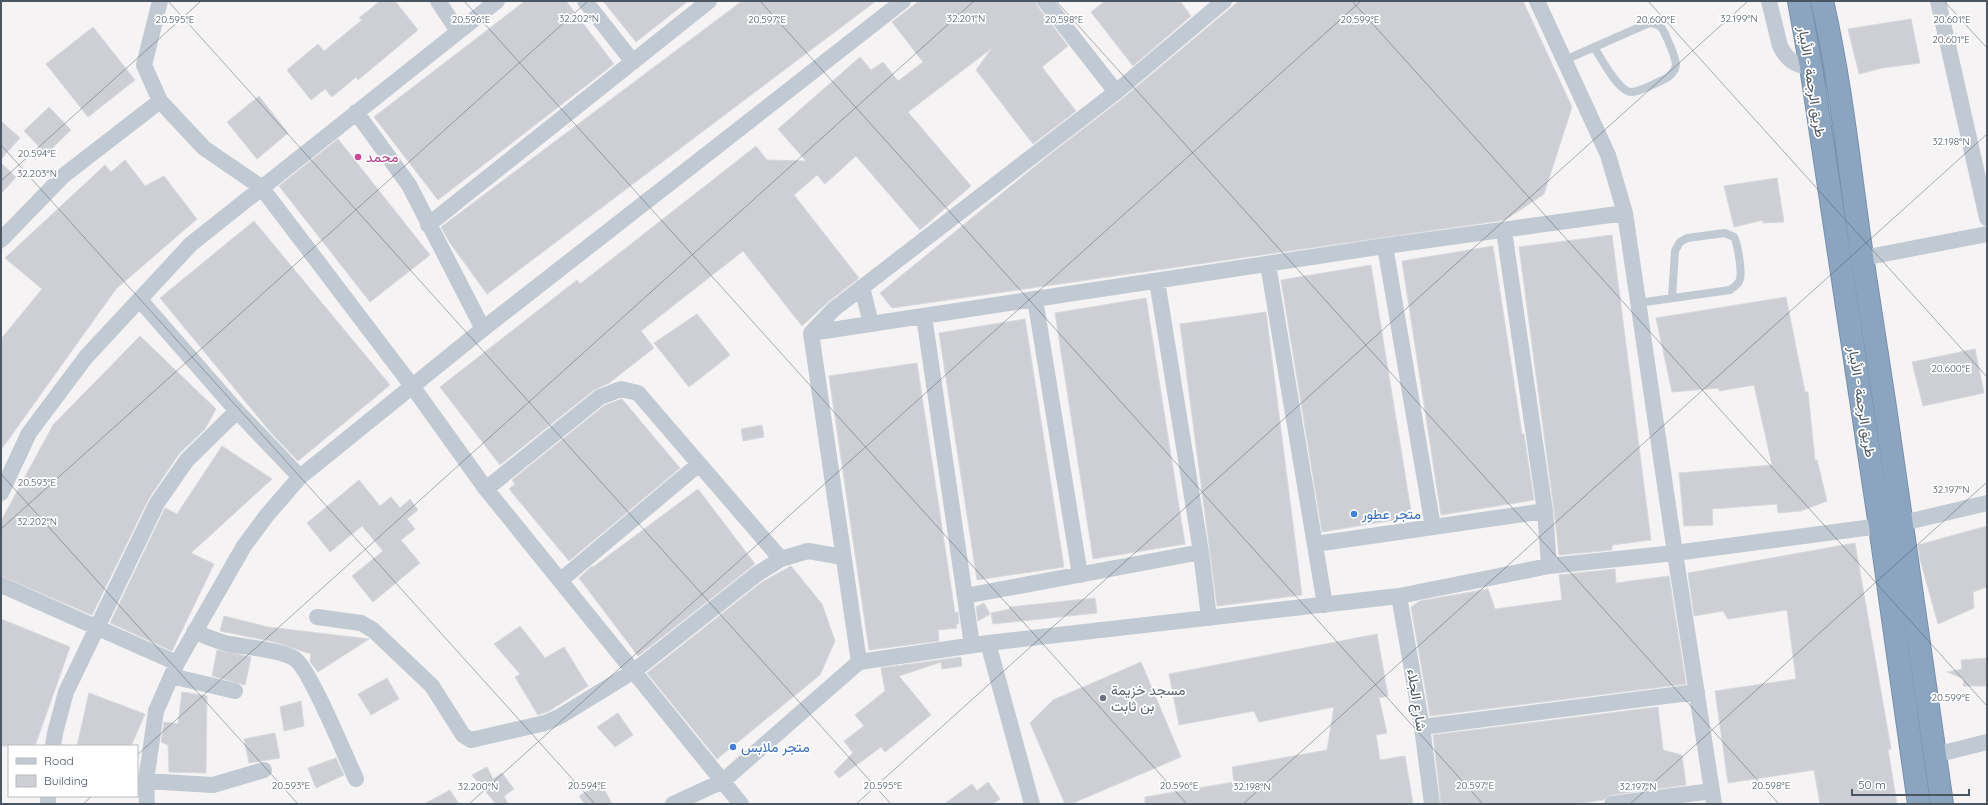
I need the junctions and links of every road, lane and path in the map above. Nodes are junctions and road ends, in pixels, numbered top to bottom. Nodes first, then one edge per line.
1 (160, 1) edge
2 (438, 1) edge
3 (497, 1) edge
4 (585, 1) edge
5 (709, 1) edge
6 (903, 1) edge
7 (1045, 1) edge
8 (1224, 1) edge
9 (1537, 1) edge
10 (1769, 1) edge
11 (1798, 1) edge
12 (1822, 1) edge
13 (1938, 1) edge
14 (458, 32) junction
15 (1594, 48) junction
16 (1564, 60) junction
17 (633, 62) junction
18 (1811, 67) junction
19 (1116, 92) junction
20 (160, 101) junction
21 (356, 112) junction
22 (261, 187) junction
23 (1625, 213) junction
24 (1987, 218) edge
25 (428, 225) junction
26 (1504, 231) junction
27 (1987, 234) edge
28 (1, 240) edge
29 (1385, 246) junction
30 (1863, 258) junction
31 (1268, 264) junction
32 (1157, 281) junction
33 (862, 287) junction
34 (1672, 298) junction
35 (1035, 299) junction
36 (140, 300) junction
37 (1638, 303) junction
38 (924, 316) junction
39 (871, 324) junction
40 (483, 329) junction
41 (811, 333) junction
42 (412, 386) junction
43 (237, 412) junction
44 (699, 464) junction
45 (300, 477) junction
46 (486, 488) junction
47 (1, 493) edge
48 (1987, 503) edge
49 (1545, 511) junction
50 (1903, 523) junction
51 (1880, 526) junction
52 (1433, 527) junction
53 (1315, 544) junction
54 (1201, 552) junction
55 (1675, 553) junction
56 (843, 557) junction
57 (781, 559) junction
58 (1549, 566) junction
59 (1080, 575) junction
60 (561, 580) junction
61 (1, 585) edge
62 (965, 596) junction
63 (1400, 596) junction
64 (1325, 605) junction
65 (317, 617) dead end
66 (1209, 618) junction
67 (96, 628) junction
68 (194, 632) junction
69 (988, 643) junction
70 (972, 645) junction
71 (859, 662) junction
72 (174, 670) junction
73 (634, 671) junction
74 (235, 691) dead end
75 (1697, 692) junction
76 (1422, 727) junction
77 (1987, 742) edge
78 (53, 745) edge
79 (1935, 755) junction
80 (264, 770) dead end
81 (356, 779) dead end
82 (146, 781) junction
83 (723, 781) junction
84 (1713, 797) edge
85 (147, 804) edge
86 (673, 804) edge
87 (741, 804) edge
88 (1032, 804) edge
89 (1432, 804) edge
90 (1612, 804) edge
91 (1919, 804) edge
92 (1942, 804) edge

1 - 20 street
2 - 14 street
3 - 14 street
4 - 17 street
5 - 17 street
6 - 40 street
7 - 19 street
8 - 19 street
9 - 16 street
10 - 18 street
11 - 18 highway, طريق الرجمة - الأبيار
12 - 30 highway, طريق الرجمة - الأبيار
13 - 24 street
14 - 21 street
15 - 15 lane
15 - 16 lane
16 - 23 street
17 - 25 street
18 - 51 highway, طريق الرجمة - الأبيار
19 - 33 street
20 - 22 street
20 - 28 street
21 - 22 street
21 - 25 street
22 - 36 street
22 - 42 street
23 - 26 street
23 - 37 street
25 - 40 street
26 - 29 street
26 - 49 street
27 - 30 street
29 - 31 street
29 - 52 street
30 - 50 highway, طريق الرجمة - الأبيار
31 - 32 street
31 - 53 street
32 - 35 street
32 - 54 street
33 - 39 street
33 - 41 street
34 - 34 lane
34 - 37 lane
35 - 38 street
35 - 59 street
36 - 43 street
36 - 47 street
37 - 55 street
38 - 39 street
38 - 62 street
39 - 41 street
40 - 42 street
41 - 56 street
42 - 45 street
42 - 46 street
43 - 45 street
43 - 67 street
44 - 46 street
44 - 57 street
44 - 60 street
45 - 68 street
46 - 60 street
48 - 50 street
49 - 52 street
49 - 58 street
50 - 51 street
50 - 79 highway, طريق الرجمة - الأبيار
51 - 55 street
51 - 91 highway, طريق الرجمة - الأبيار
52 - 53 street
53 - 64 street
54 - 59 street
54 - 66 street
55 - 58 street
55 - 75 street
56 - 57 street
56 - 71 street
57 - 73 street
58 - 63 street
59 - 62 street
60 - 73 street
61 - 67 street
62 - 70 street
63 - 64 street
63 - 76 street, شارع الجلاء
64 - 66 street
65 - 73 street
66 - 69 street
67 - 72 street
67 - 78 street
68 - 72 street
68 - 81 street
69 - 70 street
69 - 88 street
70 - 71 street
71 - 83 street
72 - 74 street
72 - 82 street
73 - 83 street
75 - 76 street
75 - 84 street
76 - 89 street, شارع الجلاء
77 - 79 street
79 - 92 highway, طريق الرجمة - الأبيار
80 - 82 street
82 - 85 street
83 - 86 street
83 - 87 street
84 - 90 street

